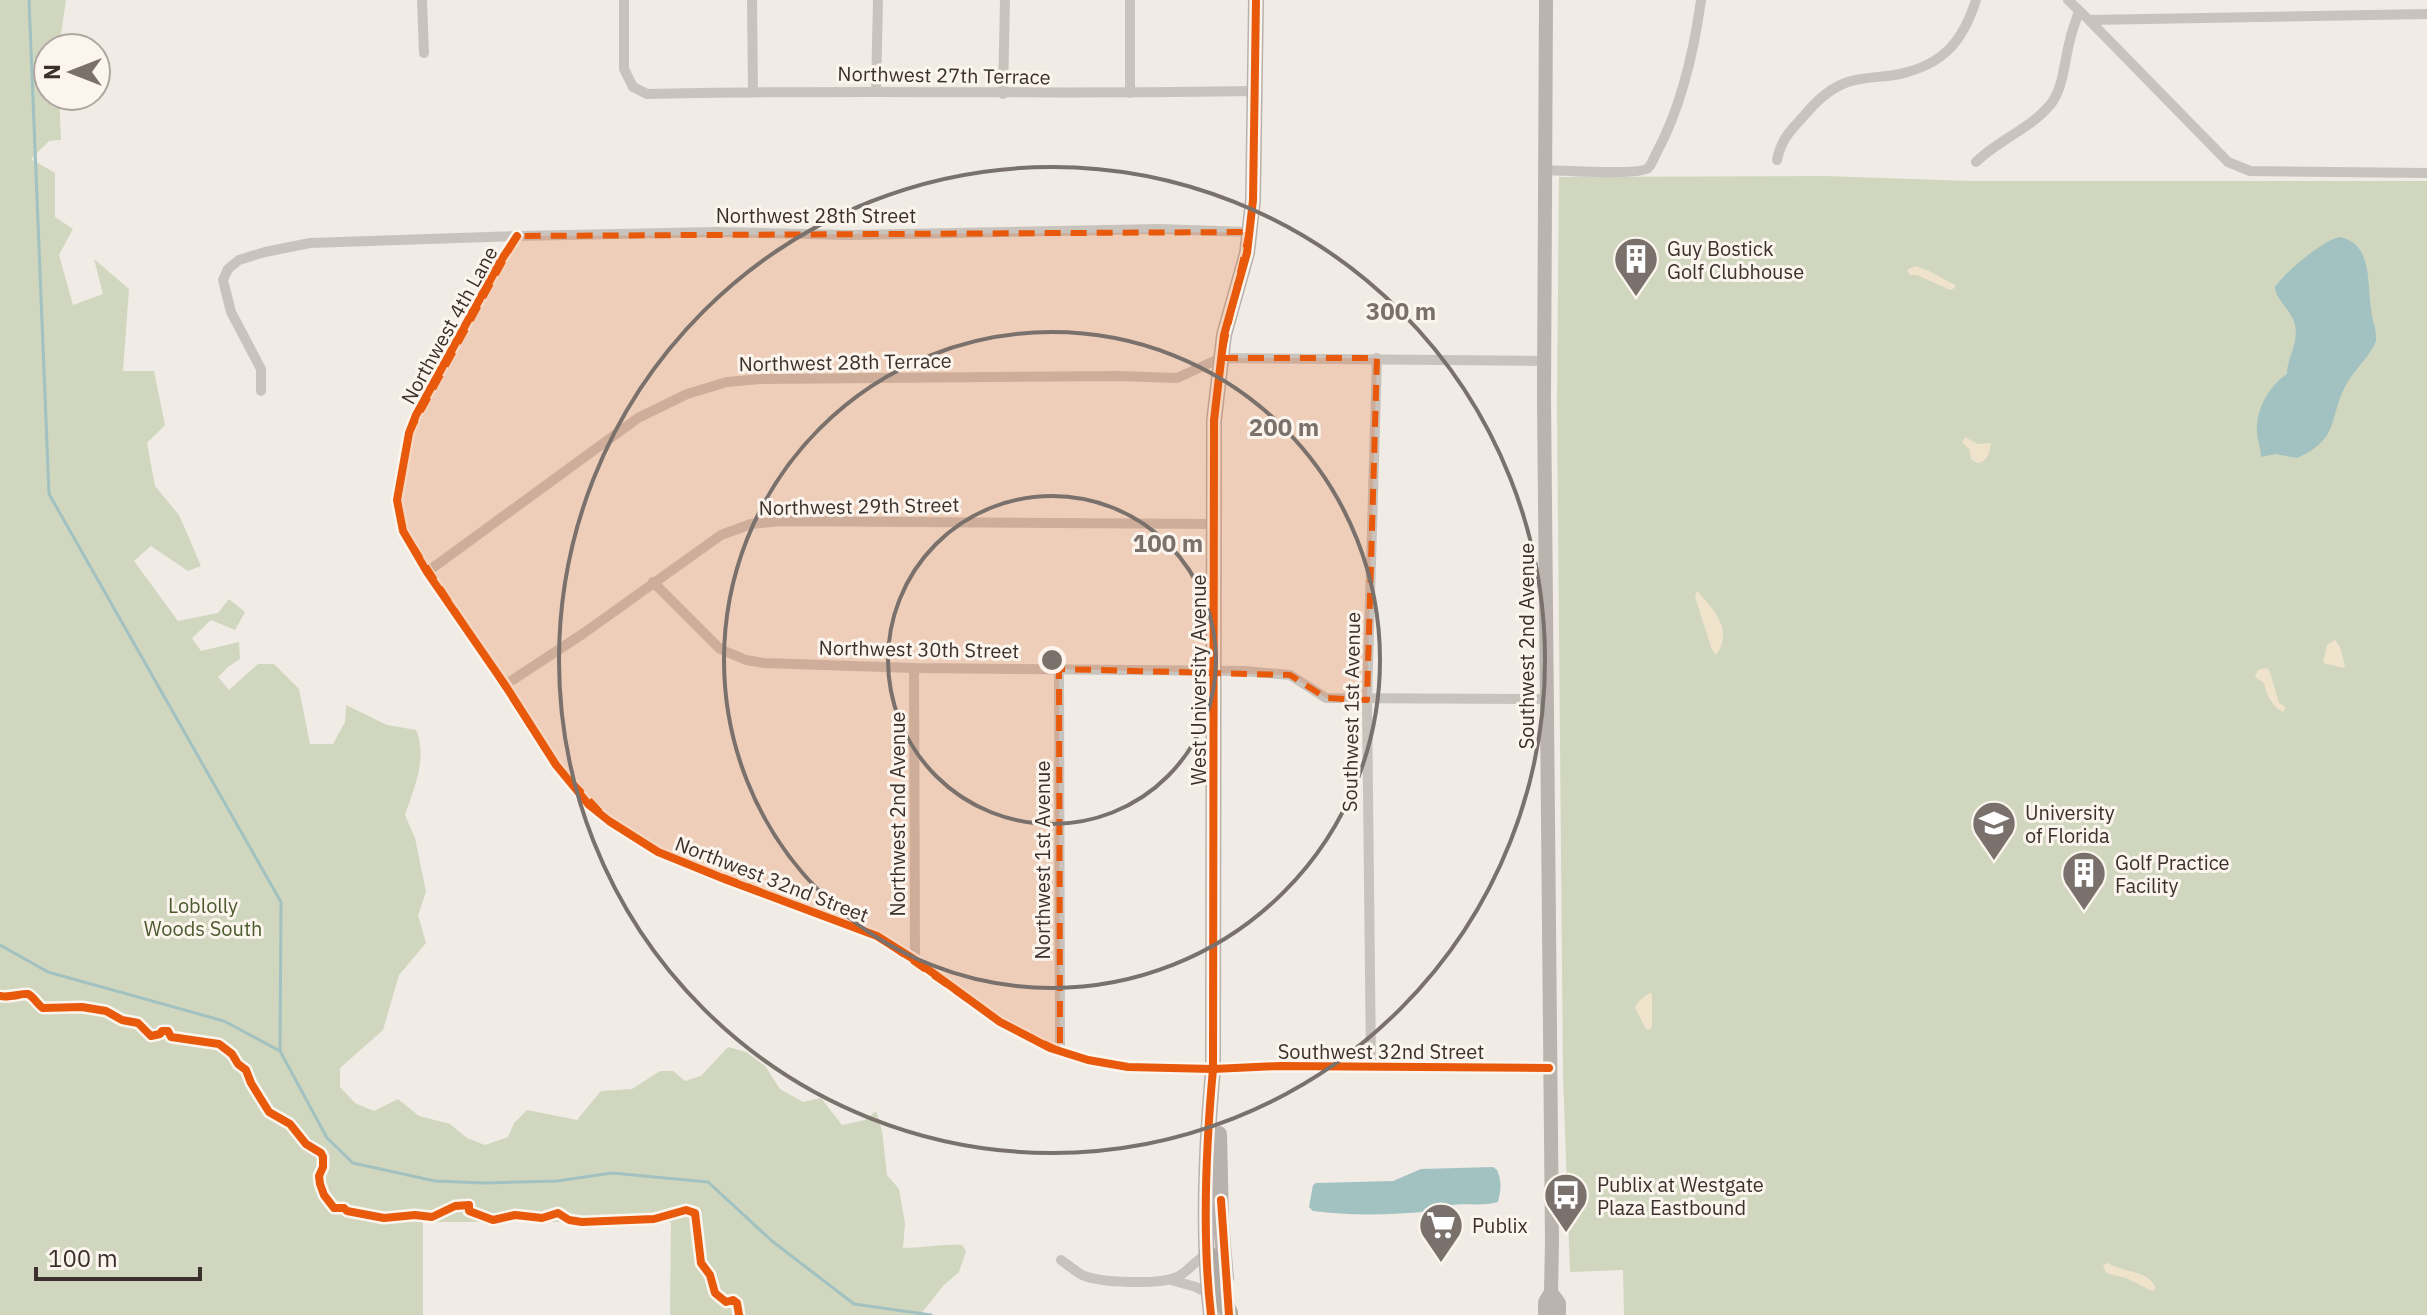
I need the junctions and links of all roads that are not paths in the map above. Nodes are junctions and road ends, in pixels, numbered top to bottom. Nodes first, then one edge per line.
1 (422, 0) edge
2 (624, 0) edge
3 (752, 0) edge
4 (878, 0) edge
5 (1005, 0) edge
6 (1130, 0) edge
7 (1256, 0) edge
8 (1546, 0) edge
9 (1701, 0) edge
10 (1976, 0) edge
11 (2068, 0) edge
12 (2079, 11) junction
13 (2427, 14) edge
14 (2089, 20) junction
15 (424, 53) dead end
16 (753, 91) junction
17 (876, 91) junction
18 (1255, 91) junction
19 (1130, 93) junction
20 (1003, 94) junction
21 (1777, 160) dead end
22 (1976, 162) dead end
23 (1544, 170) junction
24 (2427, 173) edge
25 (1249, 232) junction
26 (517, 236) junction
27 (1221, 358) junction
28 (1377, 358) junction
29 (1544, 361) junction
30 (261, 391) dead end
31 (1213, 524) junction
32 (427, 572) junction
33 (653, 582) junction
34 (914, 668) junction
35 (1059, 669) junction
36 (1214, 671) junction
37 (505, 685) junction
38 (1546, 699) junction
39 (1367, 700) junction
40 (915, 960) junction
41 (1060, 1051) junction
42 (1371, 1066) junction
43 (1549, 1068) junction
44 (1213, 1069) junction
45 (1208, 1254) junction
46 (1061, 1260) dead end
47 (1169, 1279) junction
48 (1551, 1292) junction
49 (1209, 1294) junction
50 (1223, 1314) edge
51 (1545, 1315) edge
52 (1559, 1315) edge

1 - 15 street
2 - 16 street, Northwest 27th Terrace
3 - 16 street
4 - 17 street
5 - 20 street
6 - 19 street
7 - 18 main road, West University Avenue
8 - 23 main road, Southwest 2nd Avenue
9 - 23 street
10 - 21 street
11 - 12 street
12 - 14 street
12 - 22 street
13 - 14 street
14 - 24 street
16 - 17 street, Northwest 27th Terrace
17 - 20 street, Northwest 27th Terrace
18 - 19 street, Northwest 27th Terrace
18 - 25 main road, West University Avenue
19 - 20 street, Northwest 27th Terrace
23 - 29 main road, Southwest 2nd Avenue
25 - 26 street, Northwest 28th Street
25 - 27 main road, West University Avenue
26 - 30 street, Northwest 28th Street
26 - 32 street, Northwest 4th Lane
27 - 28 street
27 - 31 main road, West University Avenue
27 - 32 street, Northwest 28th Terrace
28 - 29 street
28 - 39 street, Southwest 1st Avenue
29 - 38 main road, Southwest 2nd Avenue
31 - 33 street, Northwest 29th Street
31 - 36 main road, West University Avenue
32 - 37 street, Northwest 4th Lane
33 - 34 street, Northwest 30th Street
33 - 37 street, Northwest 29th Street
34 - 35 street, Northwest 30th Street
34 - 40 street, Northwest 2nd Avenue
35 - 36 street, Northwest 30th Street
35 - 41 street, Northwest 1st Avenue
36 - 39 street, Northwest 30th Street
36 - 44 main road, West University Avenue
37 - 40 street, Northwest 32nd Street
38 - 39 street, Northwest 30th Street
38 - 43 main road, Southwest 2nd Avenue
39 - 42 street, Southwest 1st Avenue
40 - 41 street, Northwest 32nd Street
41 - 44 street, Northwest 32nd Street
42 - 43 street, Southwest 32nd Street
42 - 44 street, Southwest 32nd Street
43 - 48 main road, Southwest 2nd Avenue
44 - 45 main road, West University Avenue
44 - 50 main road, West University Avenue
45 - 47 street
45 - 49 main road, West University Avenue
45 - 50 highway
46 - 47 street
47 - 49 street
48 - 51 main road, Southwest 2nd Avenue
48 - 52 main road, Southwest 2nd Avenue
49 - 50 main road, West University Avenue

